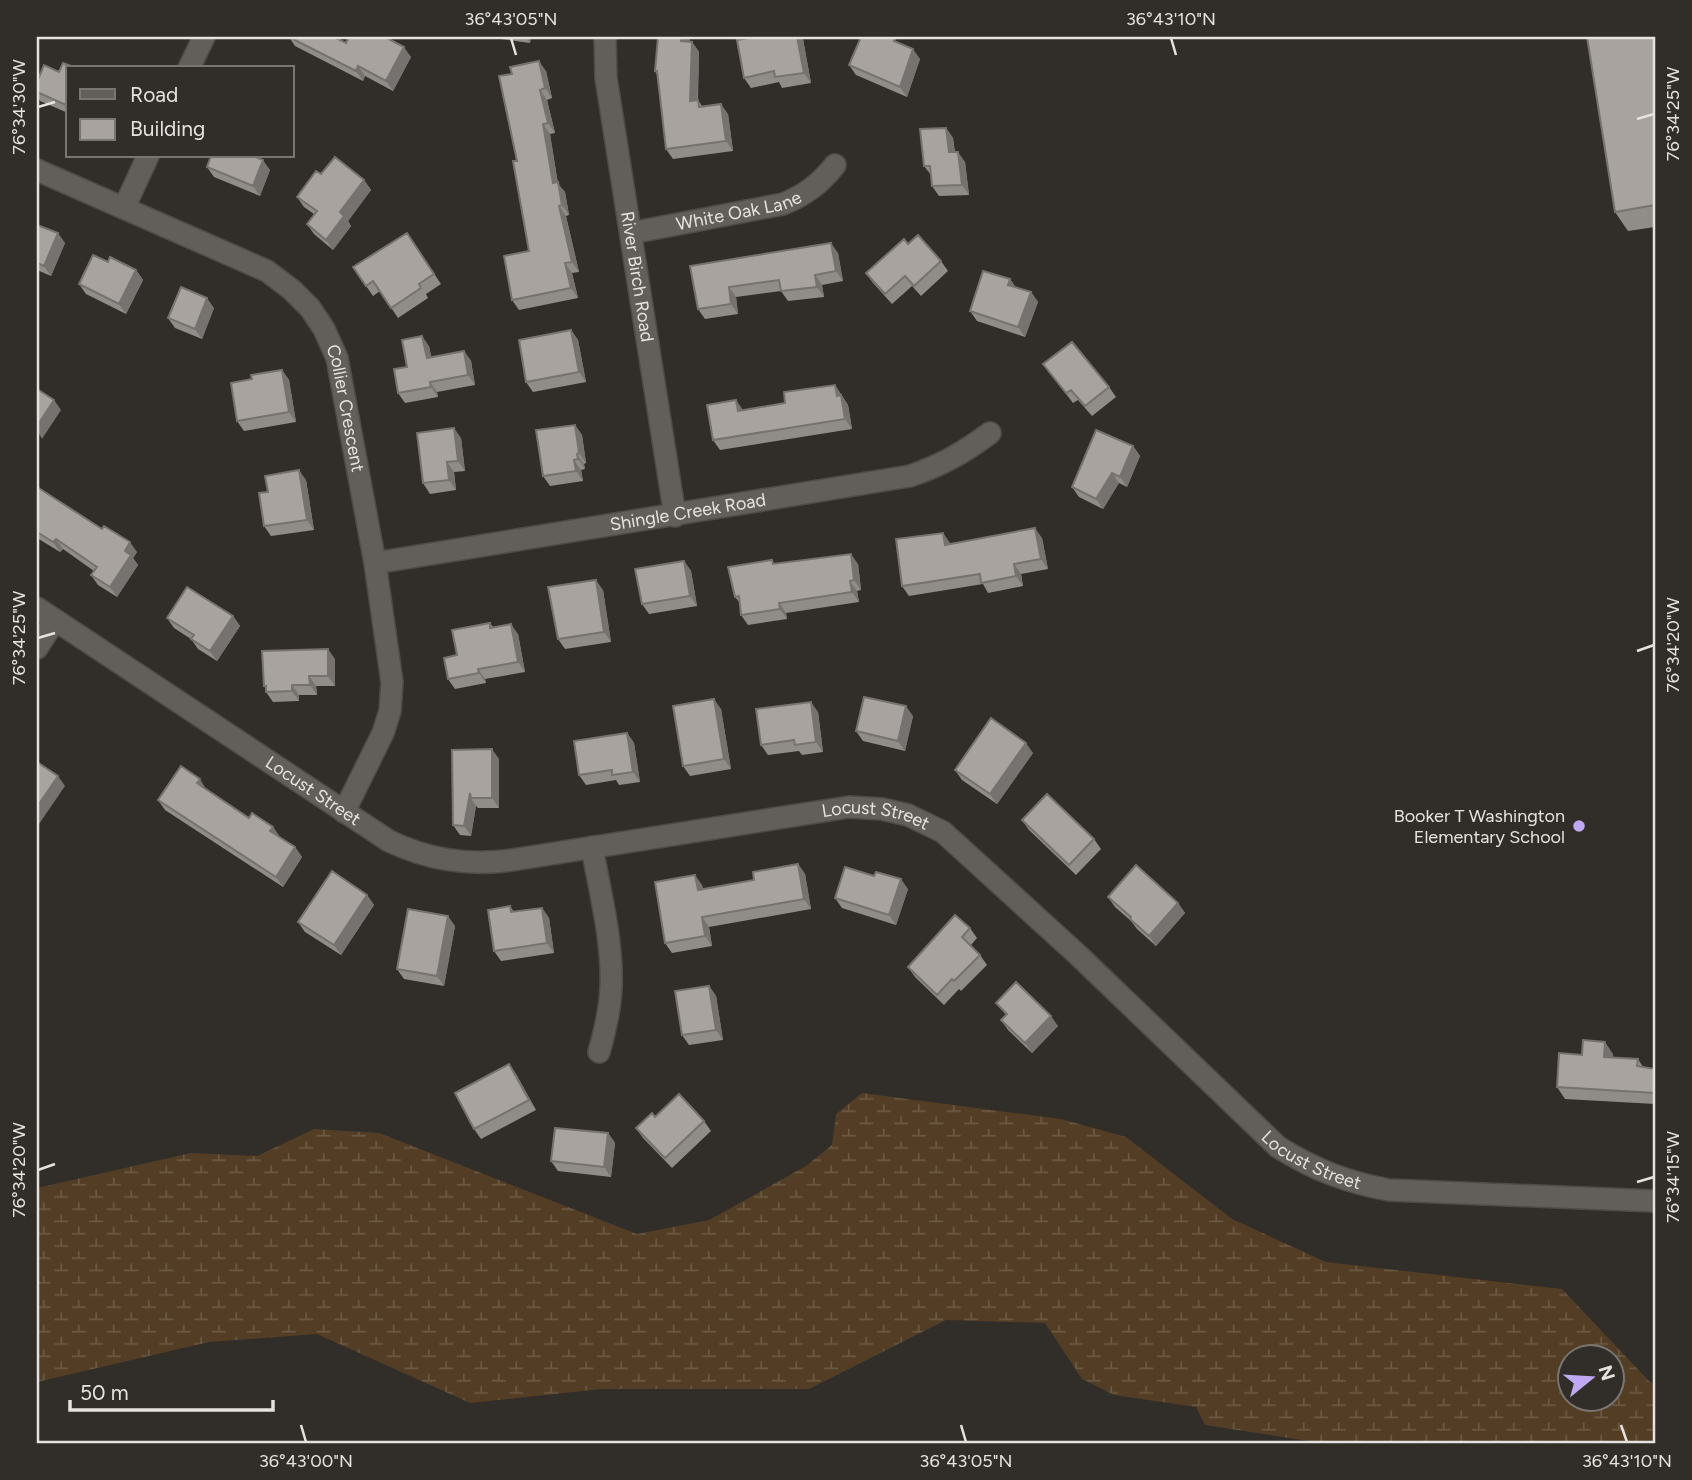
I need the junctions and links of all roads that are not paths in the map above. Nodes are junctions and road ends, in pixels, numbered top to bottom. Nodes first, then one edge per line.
1 (204, 37) edge
2 (605, 37) edge
3 (190, 66) edge
4 (147, 158) edge
5 (835, 165) dead end
6 (37, 170) edge
7 (124, 208) junction
8 (631, 233) junction
9 (990, 433) dead end
10 (675, 516) junction
11 (375, 563) junction
12 (37, 608) edge
13 (55, 620) junction
14 (37, 648) edge
15 (344, 811) junction
16 (592, 847) junction
17 (599, 1052) dead end
18 (1655, 1201) edge

1 - 3 street
2 - 8 street, River Birch Road
4 - 7 street
5 - 8 street, White Oak Lane
6 - 7 street, Collier Crescent
7 - 11 street, Collier Crescent
8 - 10 street, River Birch Road
9 - 10 street, Shingle Creek Road
10 - 11 street, Shingle Creek Road
11 - 15 street, Collier Crescent
12 - 13 street, Locust Street
13 - 14 street
13 - 15 street, Locust Street
15 - 16 street, Locust Street
16 - 17 street
16 - 18 street, Locust Street

